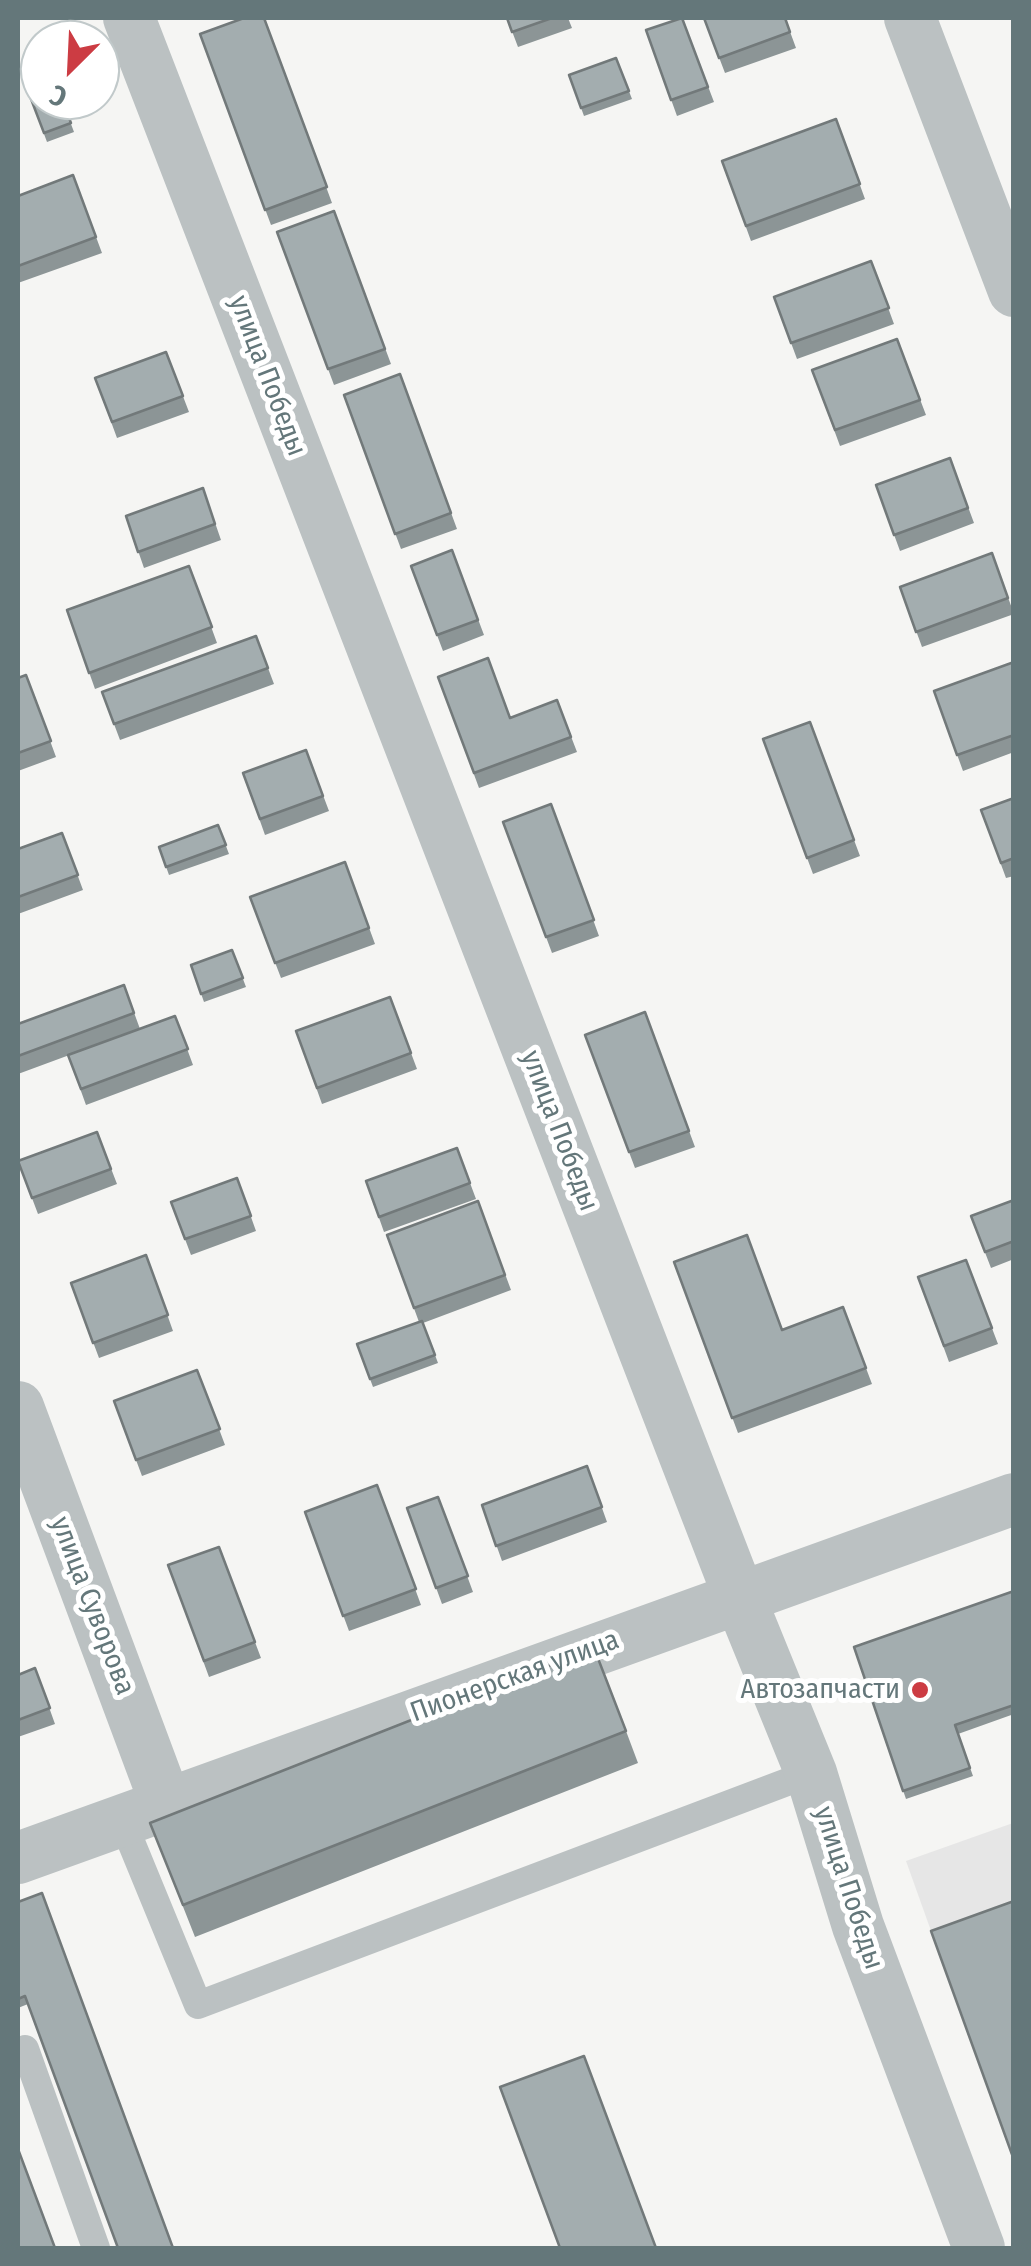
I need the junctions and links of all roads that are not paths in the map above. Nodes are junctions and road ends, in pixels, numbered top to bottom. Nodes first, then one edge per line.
1 (129, 18) edge
2 (910, 18) edge
3 (1014, 291) edge
4 (18, 1408) edge
5 (1014, 1499) edge
6 (738, 1596) junction
7 (811, 1773) junction
8 (144, 1812) junction
9 (18, 1858) edge
10 (18, 2052) edge
11 (96, 2248) edge
12 (979, 2248) edge

1 - 6 street, улица Победы
2 - 3 street
4 - 8 street, улица Суворова
5 - 6 street, Пионерская улица
6 - 7 street, улица Победы
6 - 8 street, Пионерская улица
7 - 8 lane
7 - 12 street, улица Победы
8 - 9 street, Пионерская улица
10 - 11 lane

